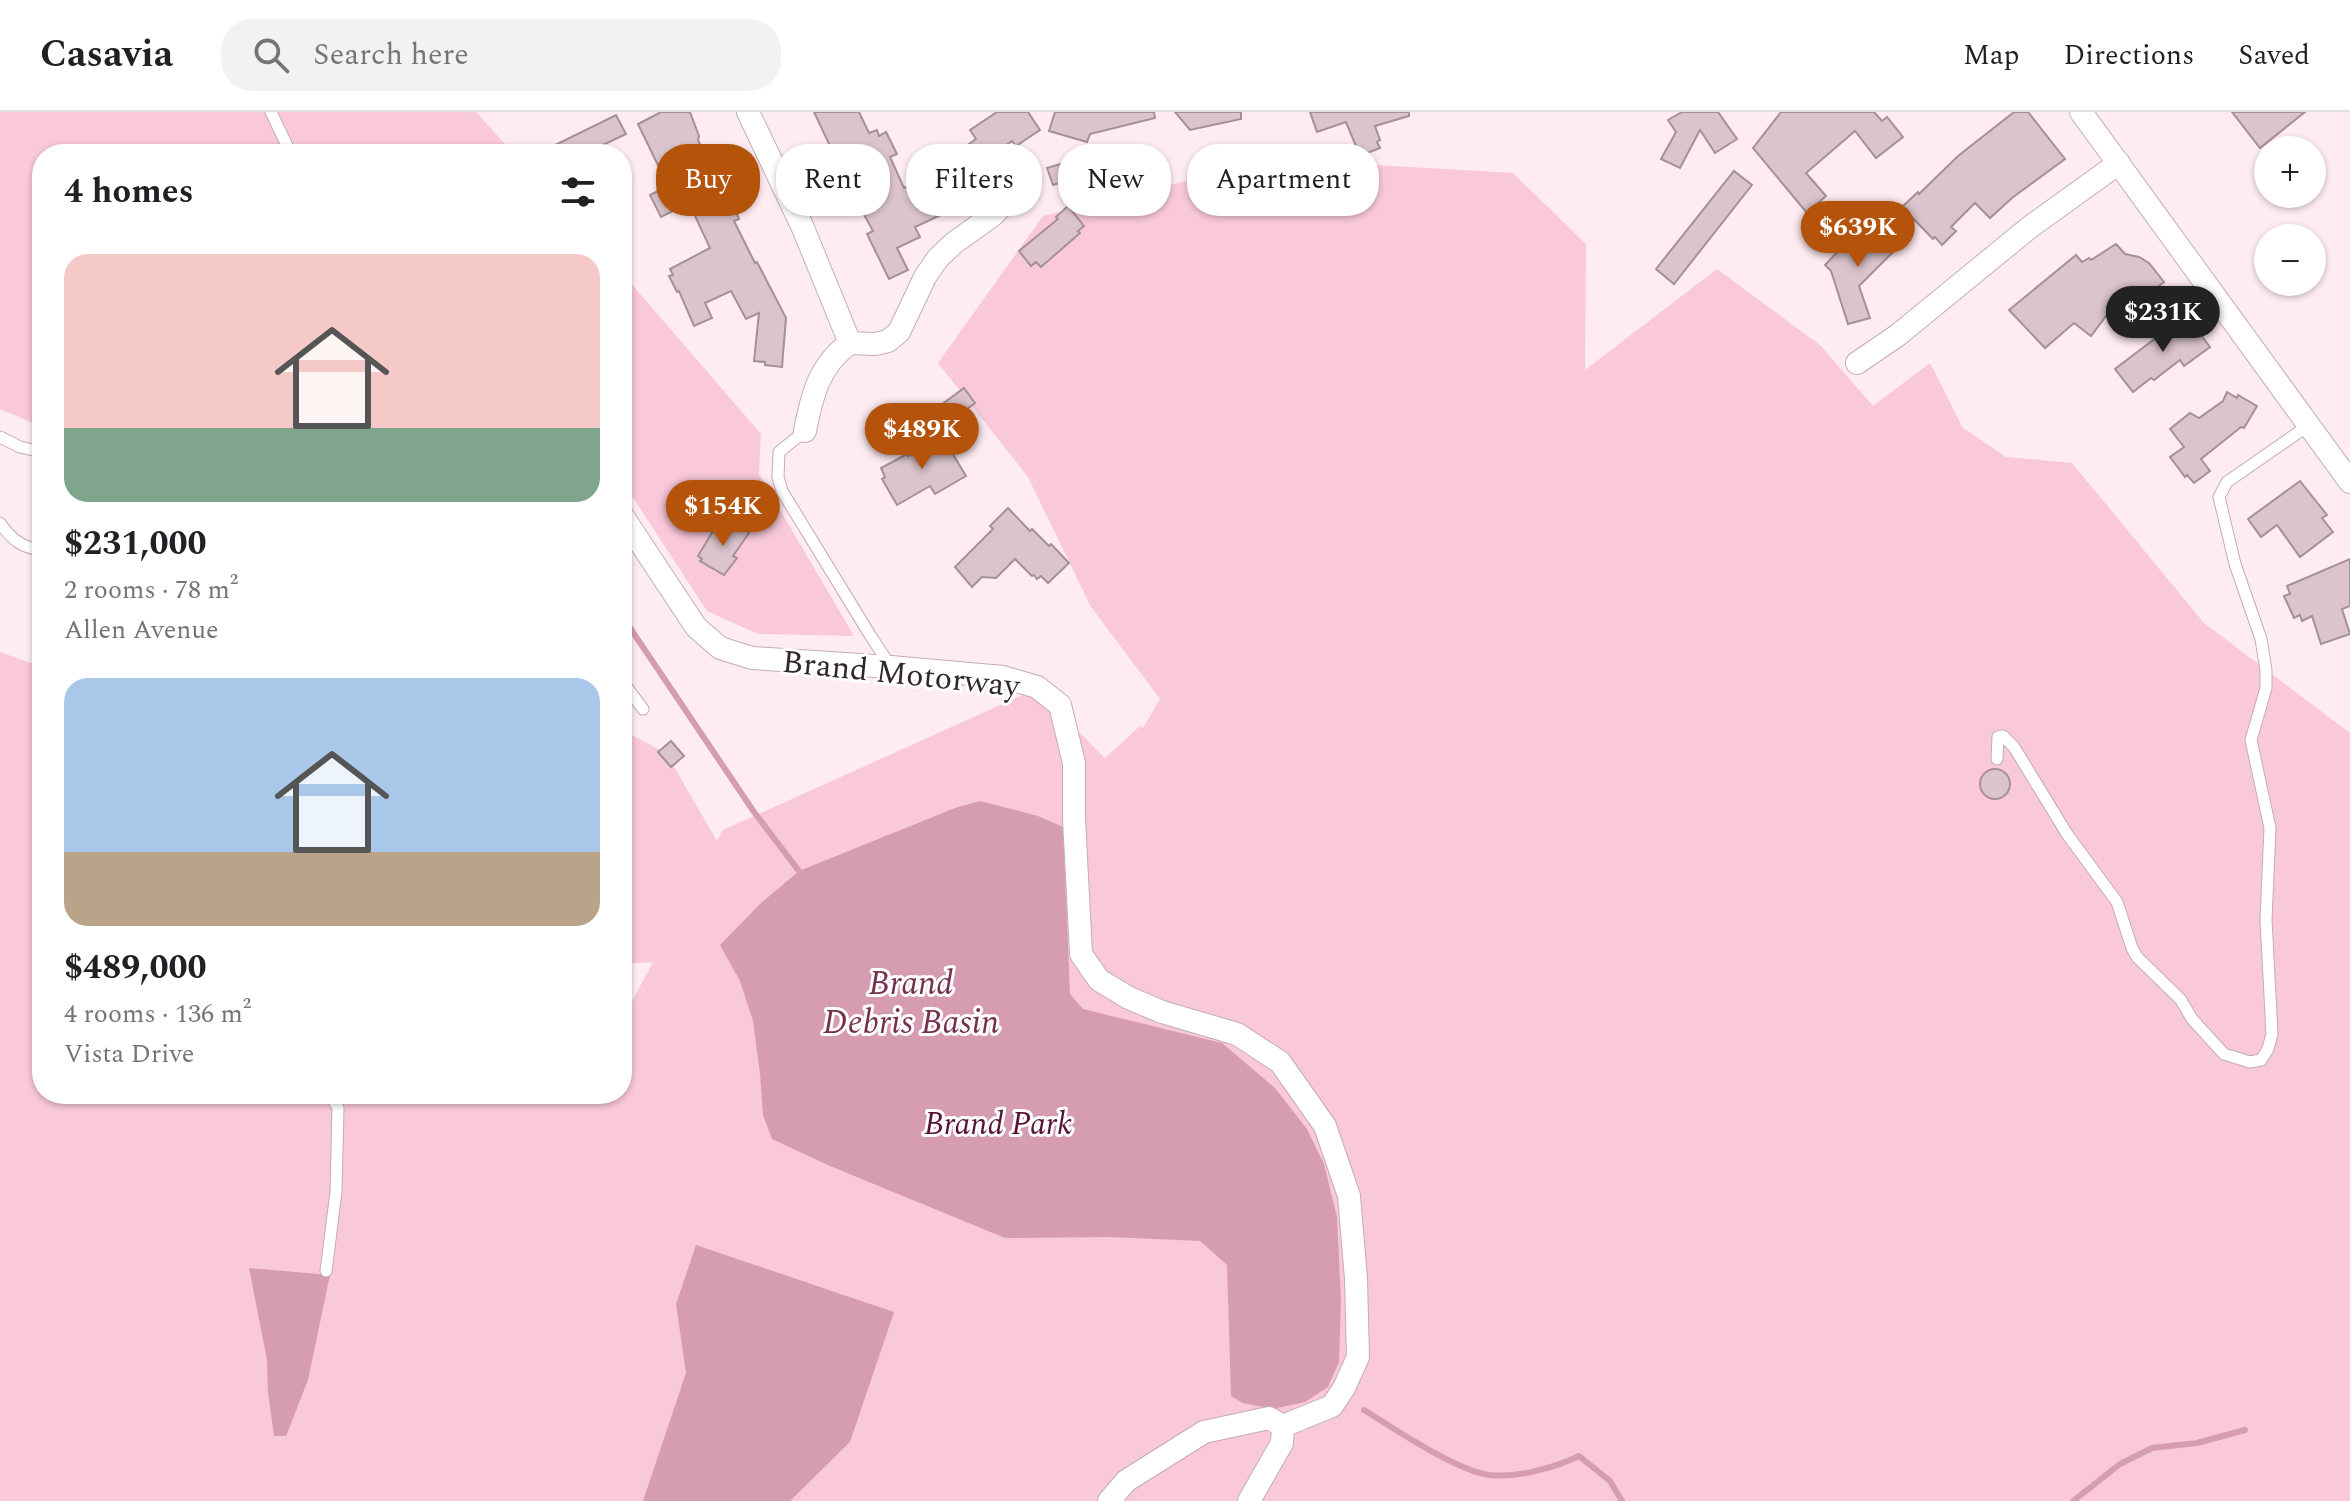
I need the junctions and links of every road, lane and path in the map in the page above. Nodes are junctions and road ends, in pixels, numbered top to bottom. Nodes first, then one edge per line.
1 (271, 112) edge
2 (748, 112) edge
3 (2081, 112) edge
4 (286, 144) edge
5 (2119, 163) junction
6 (992, 216) edge
7 (850, 343) junction
8 (1857, 363) dead end
9 (2309, 425) junction
10 (805, 431) joint
11 (0, 437) edge
12 (32, 450) edge
13 (2350, 482) edge
14 (0, 523) edge
15 (632, 530) edge
16 (5, 537) edge
17 (32, 548) edge
18 (891, 667) junction
19 (632, 694) edge
20 (643, 709) dead end
21 (1997, 759) dead end
22 (336, 1104) edge
23 (326, 1271) dead end
24 (1283, 1426) junction
25 (1109, 1501) edge
26 (1249, 1501) edge

1 - 4 lane
2 - 7 street
3 - 5 street
5 - 8 street
5 - 9 street
6 - 7 street
7 - 10 street
9 - 13 street
9 - 21 lane
10 - 18 lane
11 - 12 lane
14 - 16 lane
15 - 18 street, Brand Motorway
16 - 17 lane
18 - 24 street, Brand Motorway
19 - 20 lane
22 - 23 lane
24 - 25 street, Brand Motorway
24 - 26 street

